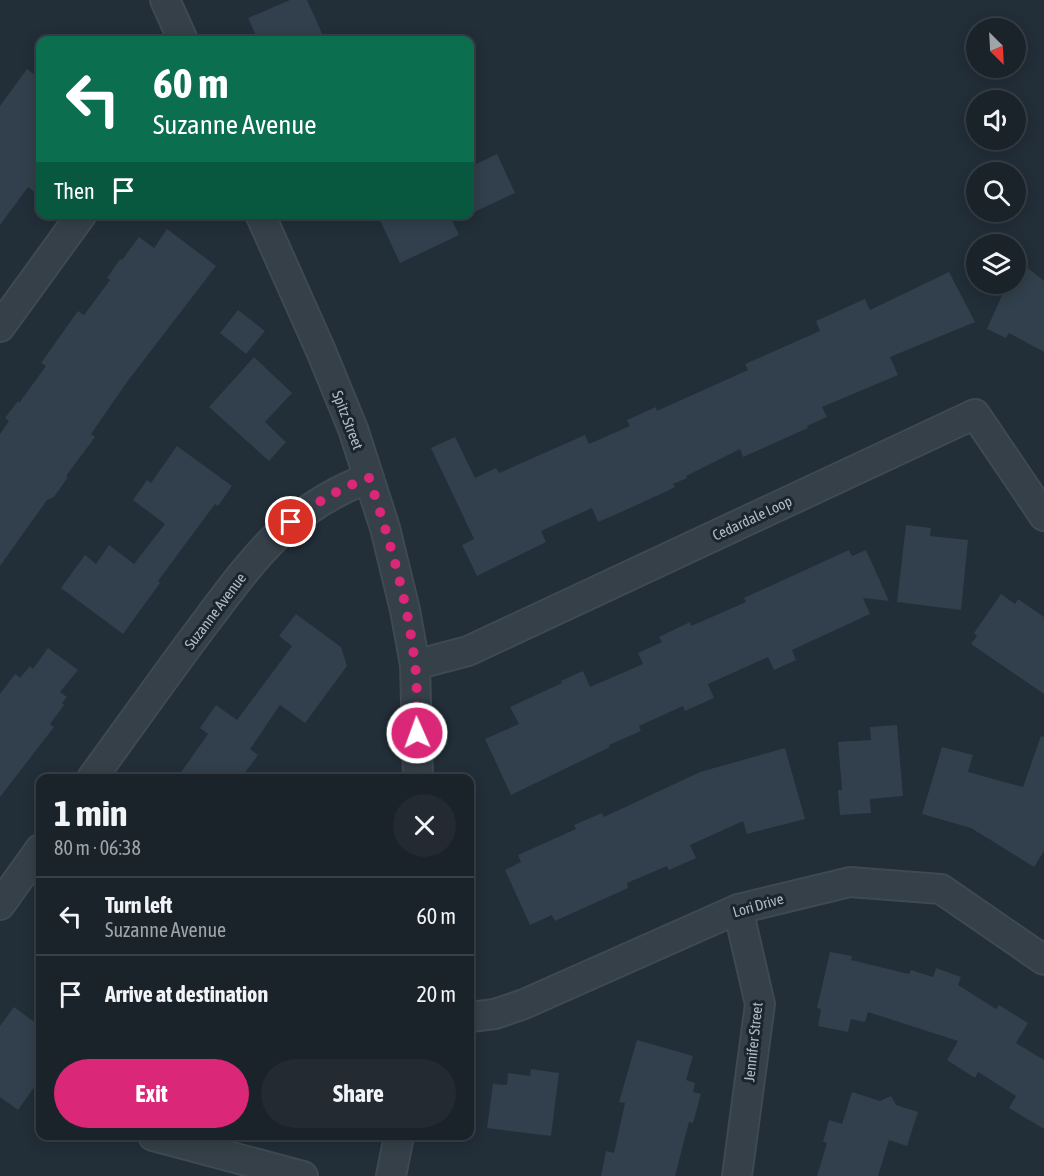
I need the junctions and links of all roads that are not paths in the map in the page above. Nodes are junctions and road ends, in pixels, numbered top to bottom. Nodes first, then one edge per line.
1 (165, 0) edge
2 (181, 36) edge
3 (78, 219) edge
4 (262, 219) edge
5 (0, 327) edge
6 (369, 478) junction
7 (1044, 516) edge
8 (415, 666) junction
9 (95, 774) edge
10 (418, 774) edge
11 (36, 855) edge
12 (0, 905) edge
13 (738, 909) junction
14 (1044, 960) edge
15 (474, 1017) edge
16 (168, 1140) edge
17 (398, 1140) edge
18 (303, 1176) edge
19 (391, 1176) edge
20 (736, 1176) edge

1 - 2 street
3 - 5 street
4 - 6 street, Spitz Street
6 - 8 street, Spitz Street
6 - 9 street, Suzanne Avenue
7 - 8 street, Cedardale Loop
8 - 10 street, Spitz Street
11 - 12 street
13 - 14 street, Lori Drive
13 - 15 street, Lori Drive
13 - 20 street, Jennifer Street
16 - 18 street
17 - 19 street

